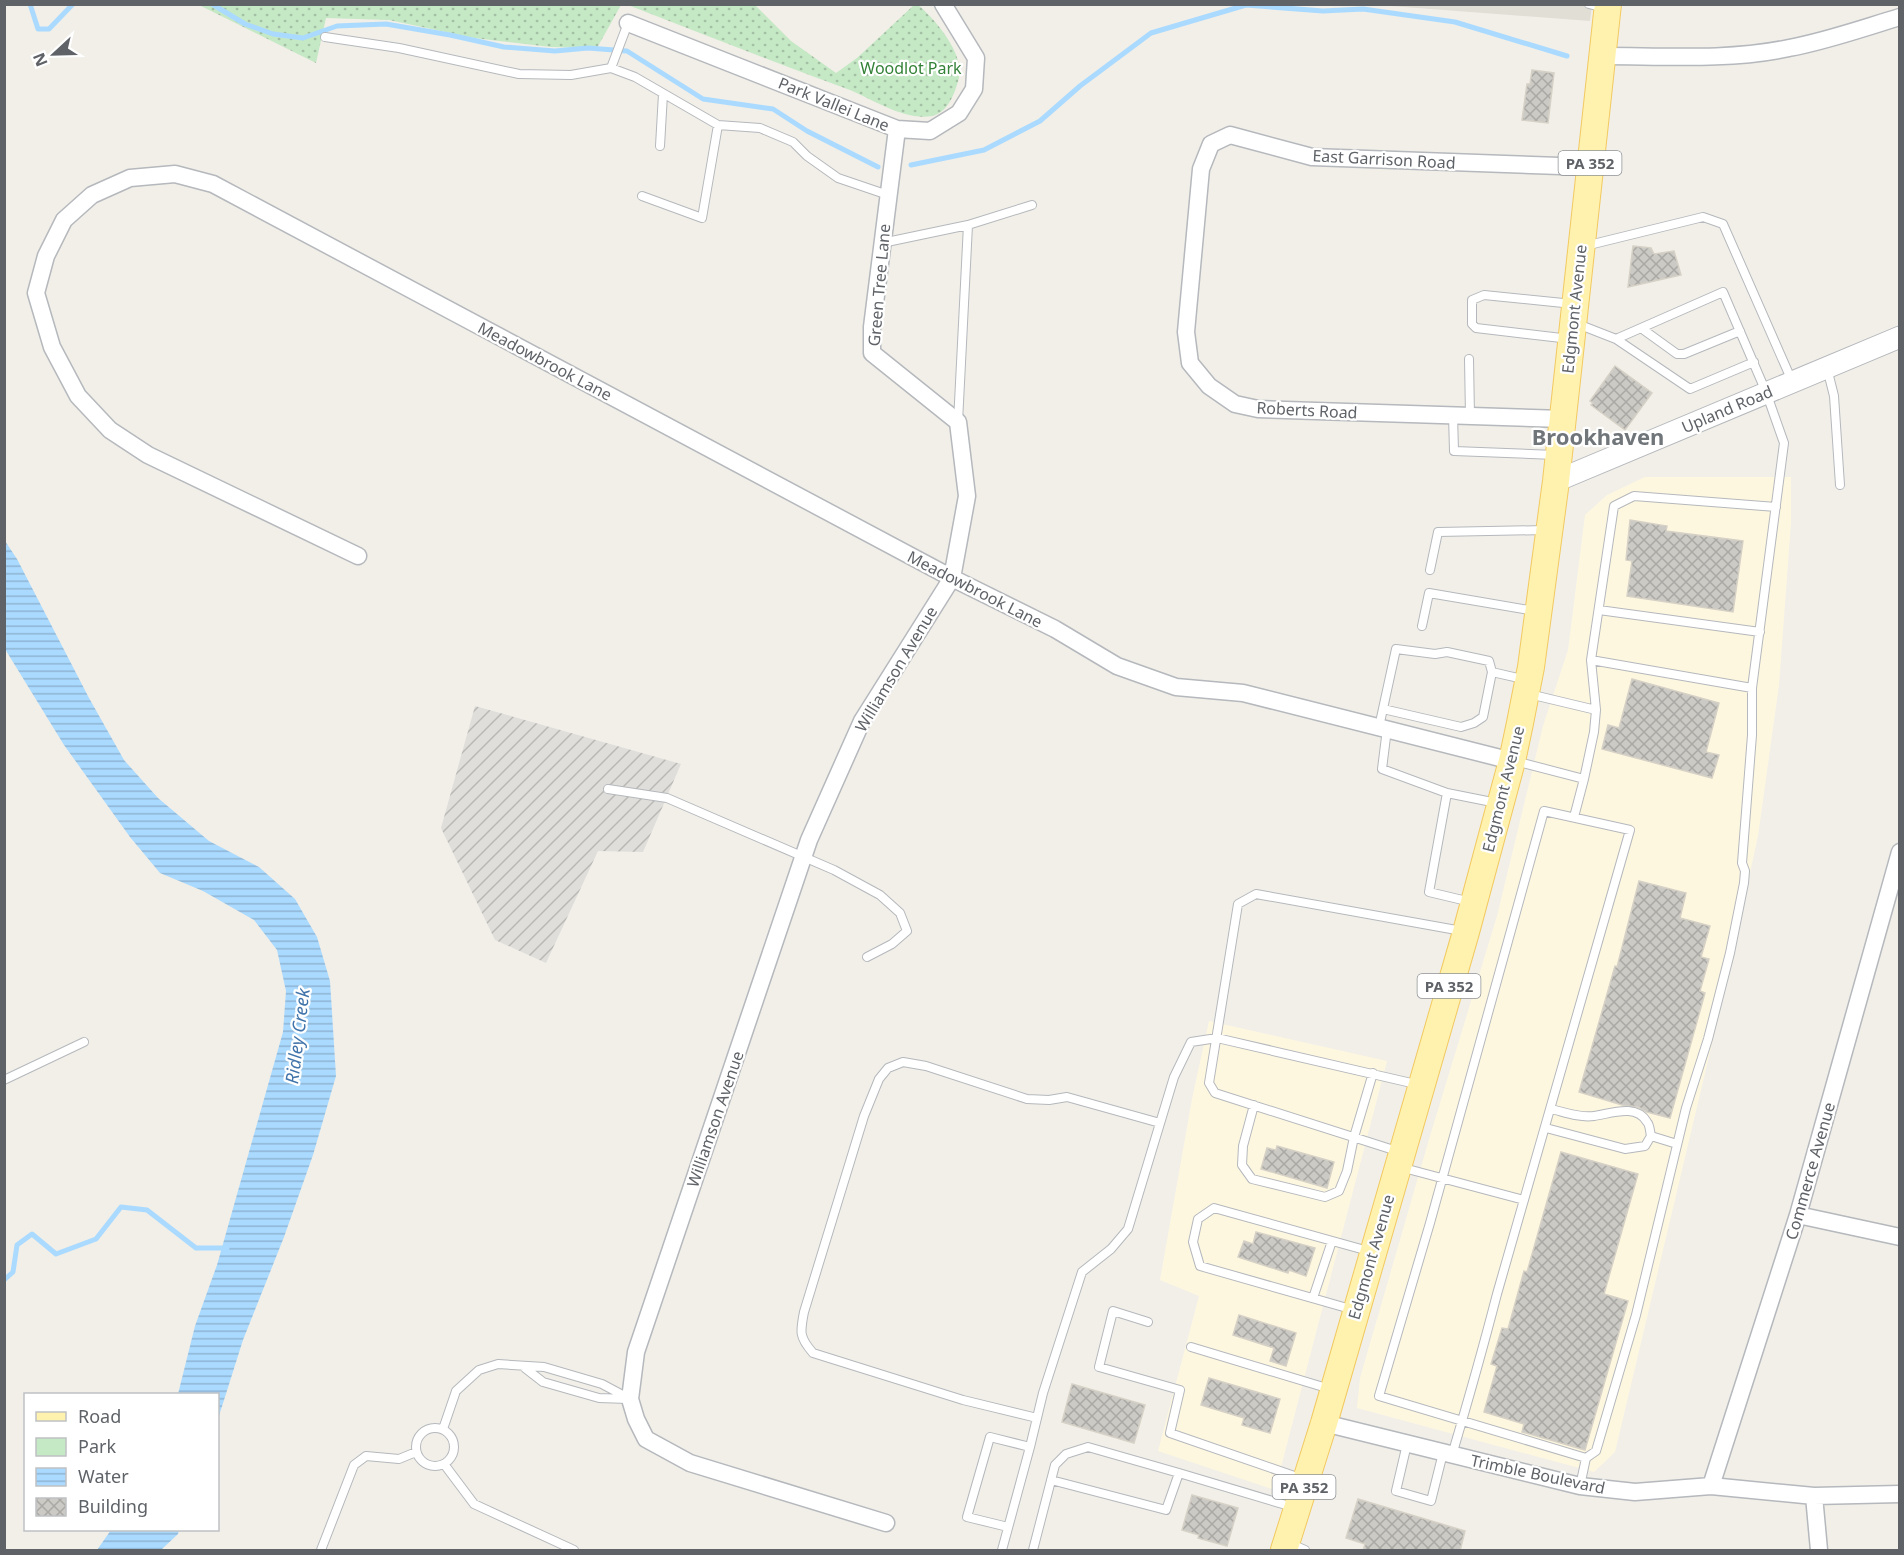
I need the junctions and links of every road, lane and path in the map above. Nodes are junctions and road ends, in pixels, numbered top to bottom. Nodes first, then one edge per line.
1 (943, 4) edge
2 (1602, 6) edge
3 (1899, 17) edge
4 (628, 23) joint
5 (325, 37) dead end
6 (1602, 56) junction
7 (611, 68) junction
8 (663, 94) junction
9 (718, 125) junction
10 (897, 129) junction
11 (660, 146) dead end
12 (1589, 167) junction
13 (1201, 169) joint
14 (888, 195) junction
15 (642, 196) dead end
16 (1032, 205) dead end
17 (968, 225) junction
18 (882, 243) junction
19 (1580, 248) junction
20 (1572, 322) junction
21 (1641, 328) junction
22 (1740, 332) junction
23 (1899, 337) edge
24 (1616, 339) junction
25 (1469, 359) dead end
26 (1754, 362) junction
27 (1827, 367) junction
28 (1792, 381) junction
29 (1766, 392) junction
30 (1462, 416) junction
31 (1563, 419) junction
32 (958, 422) junction
33 (1559, 455) junction
34 (1556, 481) junction
35 (1840, 485) dead end
36 (1776, 507) junction
37 (1549, 530) junction
38 (358, 556) dead end
39 (1430, 570) dead end
40 (952, 578) junction
41 (1599, 610) junction
42 (1538, 611) junction
43 (1422, 626) dead end
44 (1760, 632) junction
45 (1591, 660) junction
46 (1492, 672) junction
47 (1526, 686) junction
48 (1752, 688) junction
49 (1383, 709) junction
50 (1596, 710) junction
51 (1383, 728) junction
52 (1512, 761) junction
53 (1584, 779) junction
54 (608, 789) dead end
55 (1447, 793) junction
56 (1501, 804) junction
57 (1574, 818) junction
58 (1899, 852) edge
59 (803, 858) junction
60 (1474, 903) junction
61 (1466, 932) junction
62 (867, 957) dead end
63 (1217, 1038) junction
64 (84, 1042) dead end
65 (1373, 1073) junction
66 (4, 1080) edge
67 (1420, 1085) junction
68 (1254, 1105) junction
69 (1551, 1108) junction
70 (1161, 1123) junction
71 (1545, 1128) junction
72 (1651, 1136) junction
73 (1354, 1137) junction
74 (1677, 1144) junction
75 (1399, 1159) junction
76 (1442, 1178) junction
77 (1524, 1200) junction
78 (1798, 1215) junction
79 (1899, 1237) edge
80 (1332, 1241) junction
81 (1372, 1252) junction
82 (1313, 1298) junction
83 (1356, 1310) junction
84 (1148, 1322) dead end
85 (1191, 1347) dead end
86 (525, 1367) junction
87 (1333, 1390) junction
88 (630, 1399) junction
89 (1037, 1418) junction
90 (1462, 1421) junction
91 (1324, 1423) junction
92 (443, 1429) junction
93 (1407, 1444) junction
94 (1030, 1447) junction
95 (416, 1452) junction
96 (1448, 1454) junction
97 (1586, 1458) junction
98 (444, 1464) junction
99 (1179, 1473) junction
100 (1051, 1480) junction
101 (1306, 1480) junction
102 (1580, 1486) junction
103 (1711, 1486) junction
104 (1899, 1494) edge
105 (1814, 1496) junction
106 (1298, 1508) junction
107 (886, 1523) dead end
108 (1008, 1527) junction
109 (1292, 1548) edge
110 (321, 1551) edge
111 (574, 1551) edge
112 (1002, 1551) edge
113 (1033, 1551) edge
114 (1820, 1551) edge

1 - 10 street, Park Vallei Lane
2 - 6 main road, Edgmont Avenue / PA 352
3 - 6 street
4 - 7 lane
4 - 10 street, Park Vallei Lane
5 - 7 lane
6 - 12 main road, Edgmont Avenue / PA 352
7 - 8 lane
8 - 9 lane
8 - 11 lane
9 - 14 lane
9 - 15 lane
10 - 14 street, Green Tree Lane
12 - 13 street, East Garrison Road
12 - 19 main road, Edgmont Avenue / PA 352
13 - 30 street, Roberts Road
14 - 18 street, Green Tree Lane
16 - 17 lane
17 - 18 lane
17 - 32 lane
18 - 32 street, Green Tree Lane
19 - 20 main road, Edgmont Avenue / PA 352
19 - 28 lane
20 - 20 lane
20 - 24 lane
20 - 31 main road, Edgmont Avenue / PA 352
21 - 22 lane
21 - 22 lane
21 - 24 lane
22 - 26 lane
23 - 27 street, Upland Road
24 - 26 lane
25 - 30 lane
26 - 29 lane
27 - 28 street, Upland Road
27 - 35 lane
28 - 29 street, Upland Road
29 - 34 street, Upland Road
29 - 36 lane
30 - 31 street, Roberts Road
30 - 33 lane
31 - 33 main road, Edgmont Avenue / PA 352
32 - 40 street
33 - 34 main road, Edgmont Avenue / PA 352
34 - 37 main road, Edgmont Avenue / PA 352
36 - 41 lane
36 - 44 lane
37 - 39 lane
37 - 42 main road, Edgmont Avenue / PA 352
38 - 40 street, Meadowbrook Lane
40 - 51 street, Meadowbrook Lane
40 - 59 street, Williamson Avenue
41 - 44 lane
41 - 45 lane
42 - 43 lane
42 - 47 main road, Edgmont Avenue / PA 352
44 - 48 lane
45 - 48 lane
45 - 50 lane
46 - 47 lane
46 - 49 lane
46 - 49 lane
47 - 50 lane
47 - 52 main road, Edgmont Avenue / PA 352
48 - 74 lane
49 - 51 lane
50 - 53 lane
51 - 52 street, Meadowbrook Lane
51 - 55 lane
52 - 53 lane
52 - 56 main road, Edgmont Avenue / PA 352
53 - 57 lane
54 - 59 lane
55 - 56 lane
55 - 60 lane
56 - 60 main road, Edgmont Avenue / PA 352
57 - 69 lane
57 - 76 lane
58 - 78 street, Commerce Avenue
59 - 62 lane
59 - 88 street, Williamson Avenue
60 - 61 main road, Edgmont Avenue / PA 352
61 - 63 lane
61 - 67 main road, Edgmont Avenue / PA 352
63 - 65 lane
63 - 68 lane
63 - 70 lane
64 - 66 lane
65 - 67 lane
65 - 73 lane
67 - 75 main road, Edgmont Avenue / PA 352
68 - 73 lane
68 - 73 lane
69 - 71 lane
69 - 72 lane
70 - 89 lane
70 - 89 lane
71 - 72 lane
71 - 77 lane
72 - 74 lane
73 - 75 lane
74 - 97 lane
75 - 76 lane
75 - 81 main road, Edgmont Avenue / PA 352
76 - 77 lane
76 - 90 lane
77 - 90 lane
78 - 79 street
78 - 103 street, Commerce Avenue
80 - 81 lane
80 - 82 lane
80 - 82 lane
81 - 83 main road, Edgmont Avenue / PA 352
82 - 83 lane
83 - 87 main road, Edgmont Avenue / PA 352
84 - 101 lane
85 - 87 lane
86 - 88 lane
86 - 88 lane
86 - 92 lane
87 - 91 main road, Edgmont Avenue / PA 352
88 - 107 street, Williamson Avenue
89 - 94 lane
90 - 96 lane
90 - 97 lane
91 - 93 street, Trimble Boulevard
91 - 101 main road, Edgmont Avenue / PA 352
92 - 95 lane
92 - 98 lane
93 - 96 street, Trimble Boulevard
93 - 96 lane
94 - 108 lane
94 - 108 lane
95 - 98 lane
95 - 110 lane
96 - 102 street, Trimble Boulevard
97 - 102 lane
98 - 111 lane
99 - 100 lane
99 - 100 lane
99 - 106 lane
100 - 113 lane
101 - 106 main road, Edgmont Avenue / PA 352
102 - 103 street, Trimble Boulevard
103 - 105 street, Trimble Boulevard
104 - 105 street, Trimble Boulevard
105 - 114 street
106 - 109 main road, Edgmont Avenue / PA 352
108 - 112 lane

